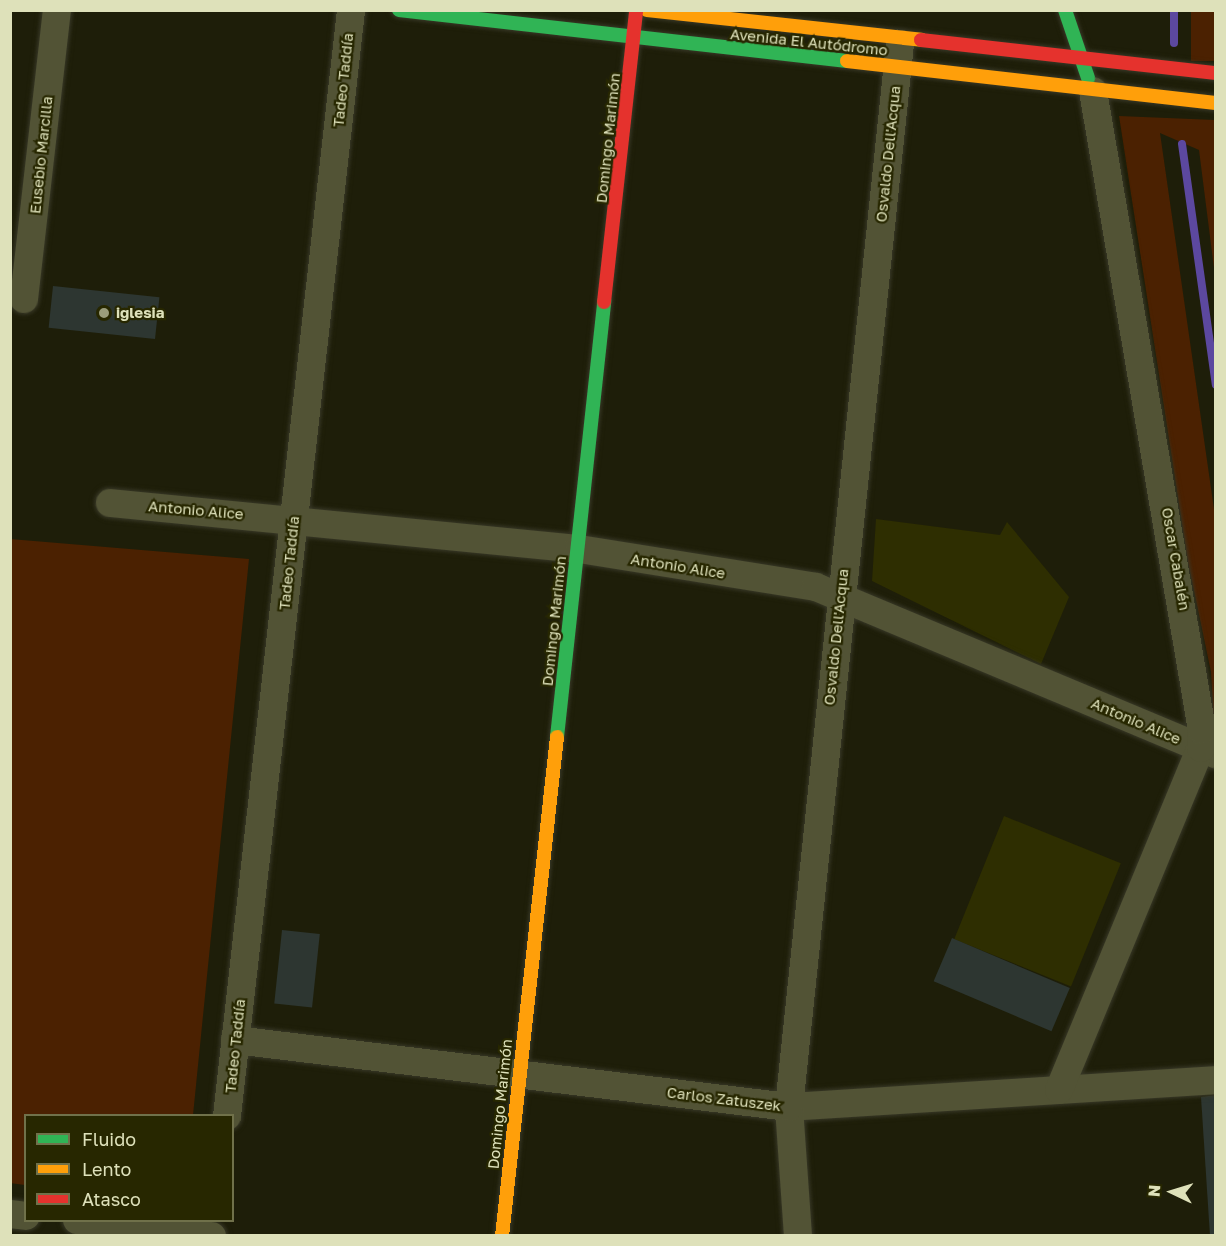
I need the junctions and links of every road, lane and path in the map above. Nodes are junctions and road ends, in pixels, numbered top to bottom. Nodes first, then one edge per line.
1 (57, 10) edge
2 (351, 10) edge
3 (399, 10) edge
4 (636, 10) edge
5 (647, 10) edge
6 (1065, 10) edge
7 (900, 39) junction
8 (635, 40) junction
9 (1081, 59) junction
10 (898, 68) junction
11 (1215, 73) edge
12 (1093, 91) junction
13 (1215, 103) edge
14 (24, 299) dead end
15 (110, 503) dead end
16 (294, 518) junction
17 (579, 549) junction
18 (840, 595) junction
19 (1208, 751) edge
20 (235, 1040) junction
21 (520, 1075) junction
22 (1215, 1080) edge
23 (1059, 1090) junction
24 (789, 1107) junction
25 (227, 1114) edge
26 (86, 1222) edge
27 (213, 1236) edge
28 (502, 1236) edge
29 (798, 1236) edge

1 - 14 street, Eusebio Marcilla
2 - 16 street, Tadeo Taddía
3 - 8 street, Avenida El Autódromo
4 - 8 street, Domingo Marimón
5 - 7 street, Avenida El Autódromo
6 - 9 street, Oscar Cabalén
7 - 9 street, Avenida El Autódromo
7 - 10 street, Osvaldo Dell'Acqua
8 - 10 street, Avenida El Autódromo
8 - 17 street, Domingo Marimón
9 - 11 street, Avenida El Autódromo
9 - 12 street, Oscar Cabalén
10 - 12 street, Avenida El Autódromo
10 - 18 street, Osvaldo Dell'Acqua
12 - 13 street, Avenida El Autódromo
12 - 19 street, Oscar Cabalén
15 - 16 street, Antonio Alice
16 - 17 street, Antonio Alice
16 - 20 street, Tadeo Taddía
17 - 18 street, Antonio Alice
17 - 21 street, Domingo Marimón
18 - 19 street, Antonio Alice
18 - 24 street, Osvaldo Dell'Acqua
19 - 23 street, Oscar Cabalén
20 - 21 street, Carlos Zatuszek
20 - 25 street, Tadeo Taddía
21 - 24 street, Carlos Zatuszek
21 - 28 street, Domingo Marimón
22 - 23 street, Carlos Zatuszek
23 - 24 street, Carlos Zatuszek
24 - 29 street, Osvaldo Dell'Acqua
26 - 27 street

